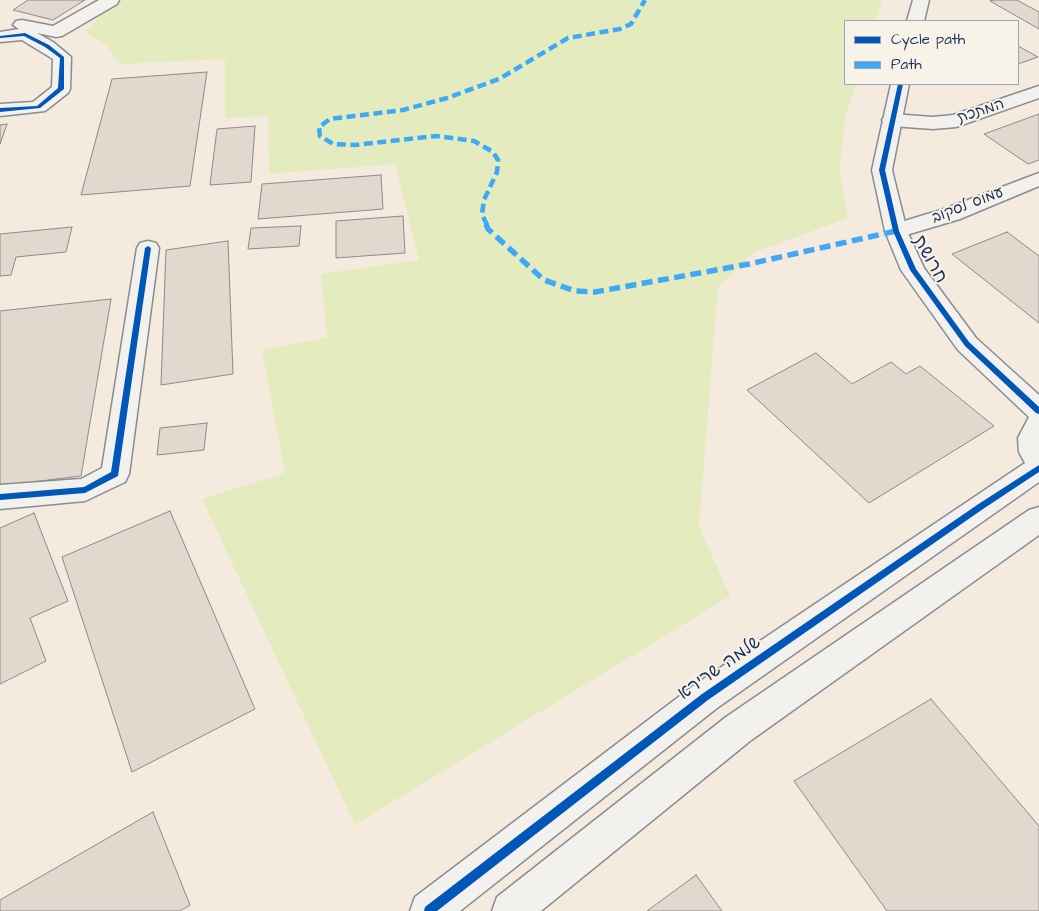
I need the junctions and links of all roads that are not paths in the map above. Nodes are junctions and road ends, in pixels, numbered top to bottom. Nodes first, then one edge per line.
1 (111, 0) edge
2 (921, 0) edge
3 (0, 20) edge
4 (916, 20) edge
5 (0, 37) edge
6 (900, 85) edge
7 (1039, 92) edge
8 (0, 110) edge
9 (892, 120) junction
10 (1039, 179) edge
11 (896, 231) junction
12 (148, 248) dead end
13 (1039, 411) edge
14 (1039, 423) edge
15 (1039, 464) edge
16 (1039, 468) edge
17 (0, 497) edge
18 (1039, 519) edge
19 (430, 911) edge
20 (511, 911) edge

1 - 3 street
2 - 4 street
5 - 8 street
6 - 9 street, חרושת
7 - 9 street, המתכת
9 - 11 street, חרושת
10 - 11 street, עמוס לסקוב
11 - 13 street, חרושת
12 - 17 street
14 - 15 street
16 - 19 street, שלמה שרירא
18 - 20 street

